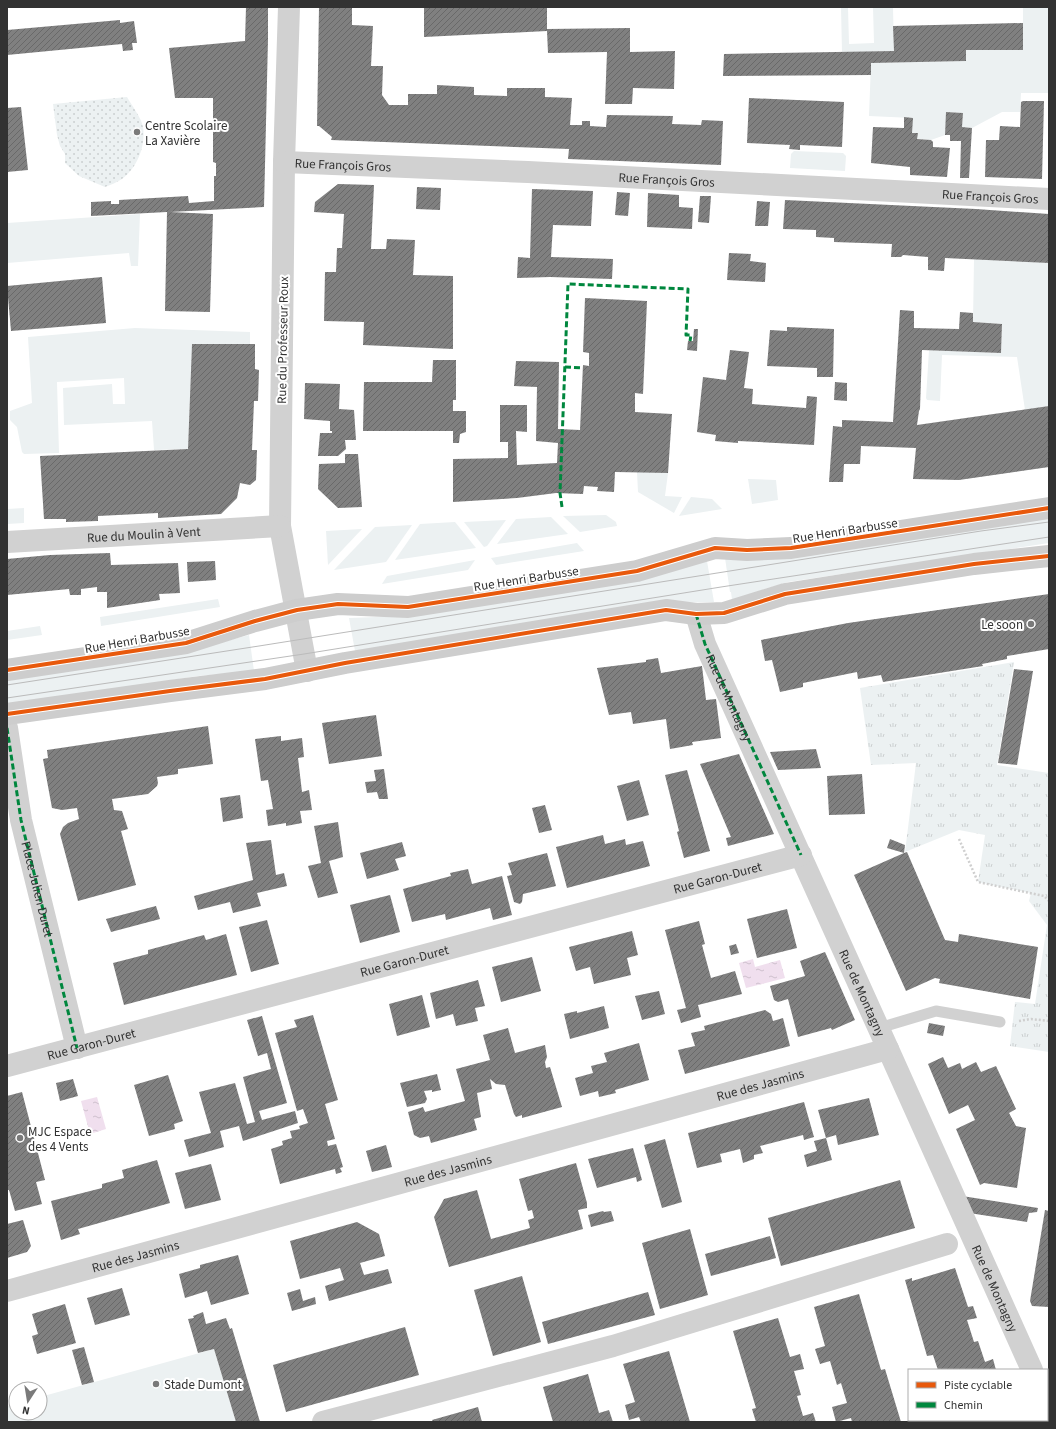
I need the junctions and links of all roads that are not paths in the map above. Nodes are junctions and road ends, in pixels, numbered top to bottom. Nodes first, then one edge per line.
1 (289, 7) edge
2 (284, 162) junction
3 (1049, 199) edge
4 (1049, 508) edge
5 (280, 526) junction
6 (7, 542) edge
7 (1049, 556) edge
8 (297, 610) junction
9 (696, 614) junction
10 (7, 670) edge
11 (307, 671) junction
12 (7, 714) edge
13 (7, 728) edge
14 (801, 855) junction
15 (1000, 1022) road end
16 (879, 1028) junction
17 (77, 1048) junction
18 (888, 1049) junction
19 (7, 1066) edge
20 (959, 1240) junction
21 (7, 1291) edge
22 (1031, 1369) edge
23 (323, 1422) edge

1 - 2 street, Rue du Professeur Roux
2 - 3 street, Rue François Gros
2 - 5 street, Rue du Professeur Roux
4 - 8 street, Rue Henri Barbusse
5 - 6 street, Rue du Moulin à Vent
5 - 8 street, Rue du Professeur Roux
7 - 9 street
8 - 10 street, Rue Henri Barbusse
8 - 11 street, Rue du Professeur Roux
9 - 11 street
9 - 14 street, Rue de Montagny
11 - 12 street
13 - 17 street, Place Julien Duret
14 - 16 street, Rue de Montagny
14 - 17 street, Rue Garon-Duret
15 - 16 lane
16 - 18 street, Rue de Montagny
17 - 19 street, Rue Garon-Duret
18 - 20 street, Rue de Montagny
18 - 21 street, Rue des Jasmins
20 - 22 street, Rue de Montagny
20 - 23 street

